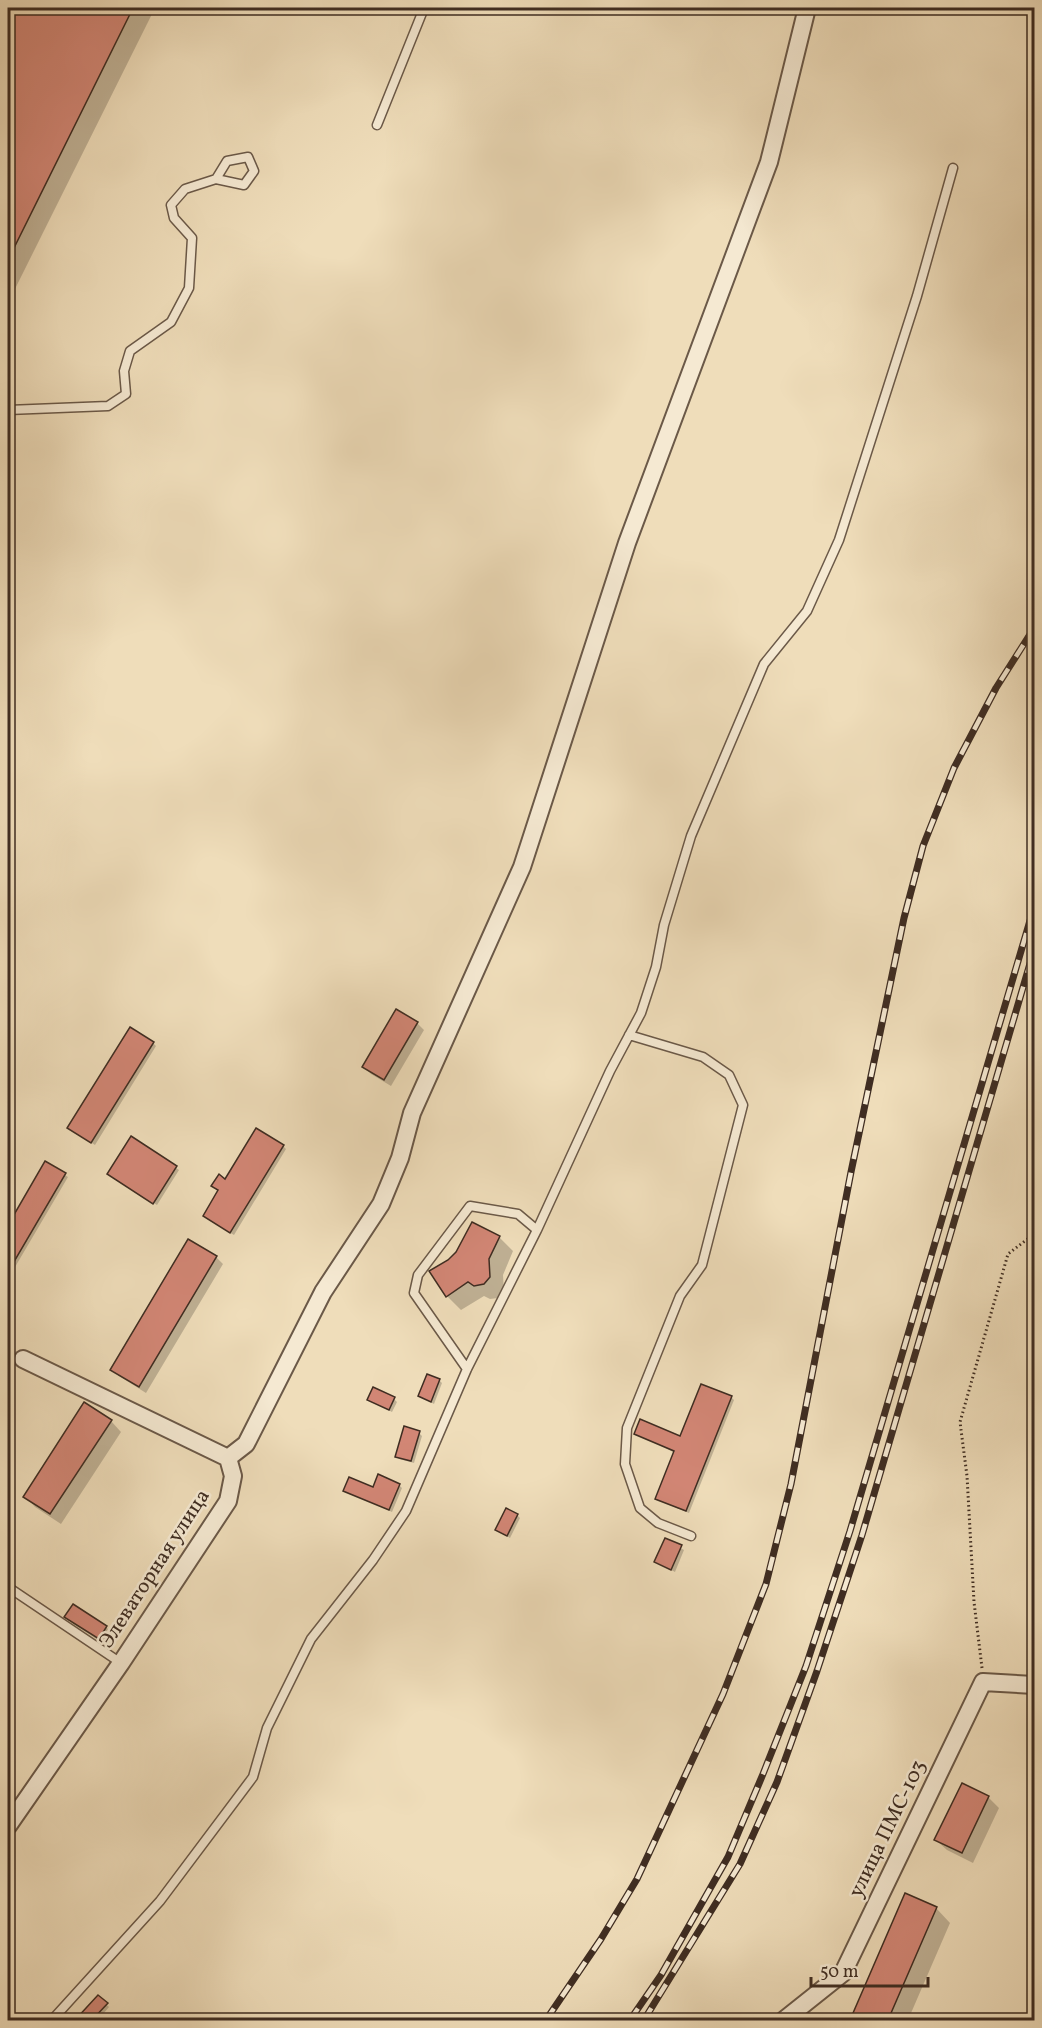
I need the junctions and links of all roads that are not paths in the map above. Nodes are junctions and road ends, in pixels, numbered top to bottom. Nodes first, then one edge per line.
1 (424, 8) edge
2 (807, 8) edge
3 (377, 125) dead end
4 (953, 168) dead end
5 (216, 179) dead end
6 (8, 410) edge
7 (629, 1035) junction
8 (537, 1230) junction
9 (23, 1359) dead end
10 (467, 1369) junction
11 (228, 1458) junction
12 (691, 1536) dead end
13 (8, 1587) edge
14 (121, 1663) junction
15 (1035, 1684) edge
16 (8, 1826) edge
17 (52, 2020) edge
18 (784, 2020) edge

1 - 3 lane
2 - 11 street
4 - 7 lane
5 - 6 lane
7 - 8 lane
7 - 12 lane
8 - 10 lane
8 - 10 lane
9 - 11 street
10 - 17 lane
11 - 14 street, Элеваторная улица
13 - 14 lane
14 - 16 street, Элеваторная улица
15 - 18 street, улица ПМС-103

